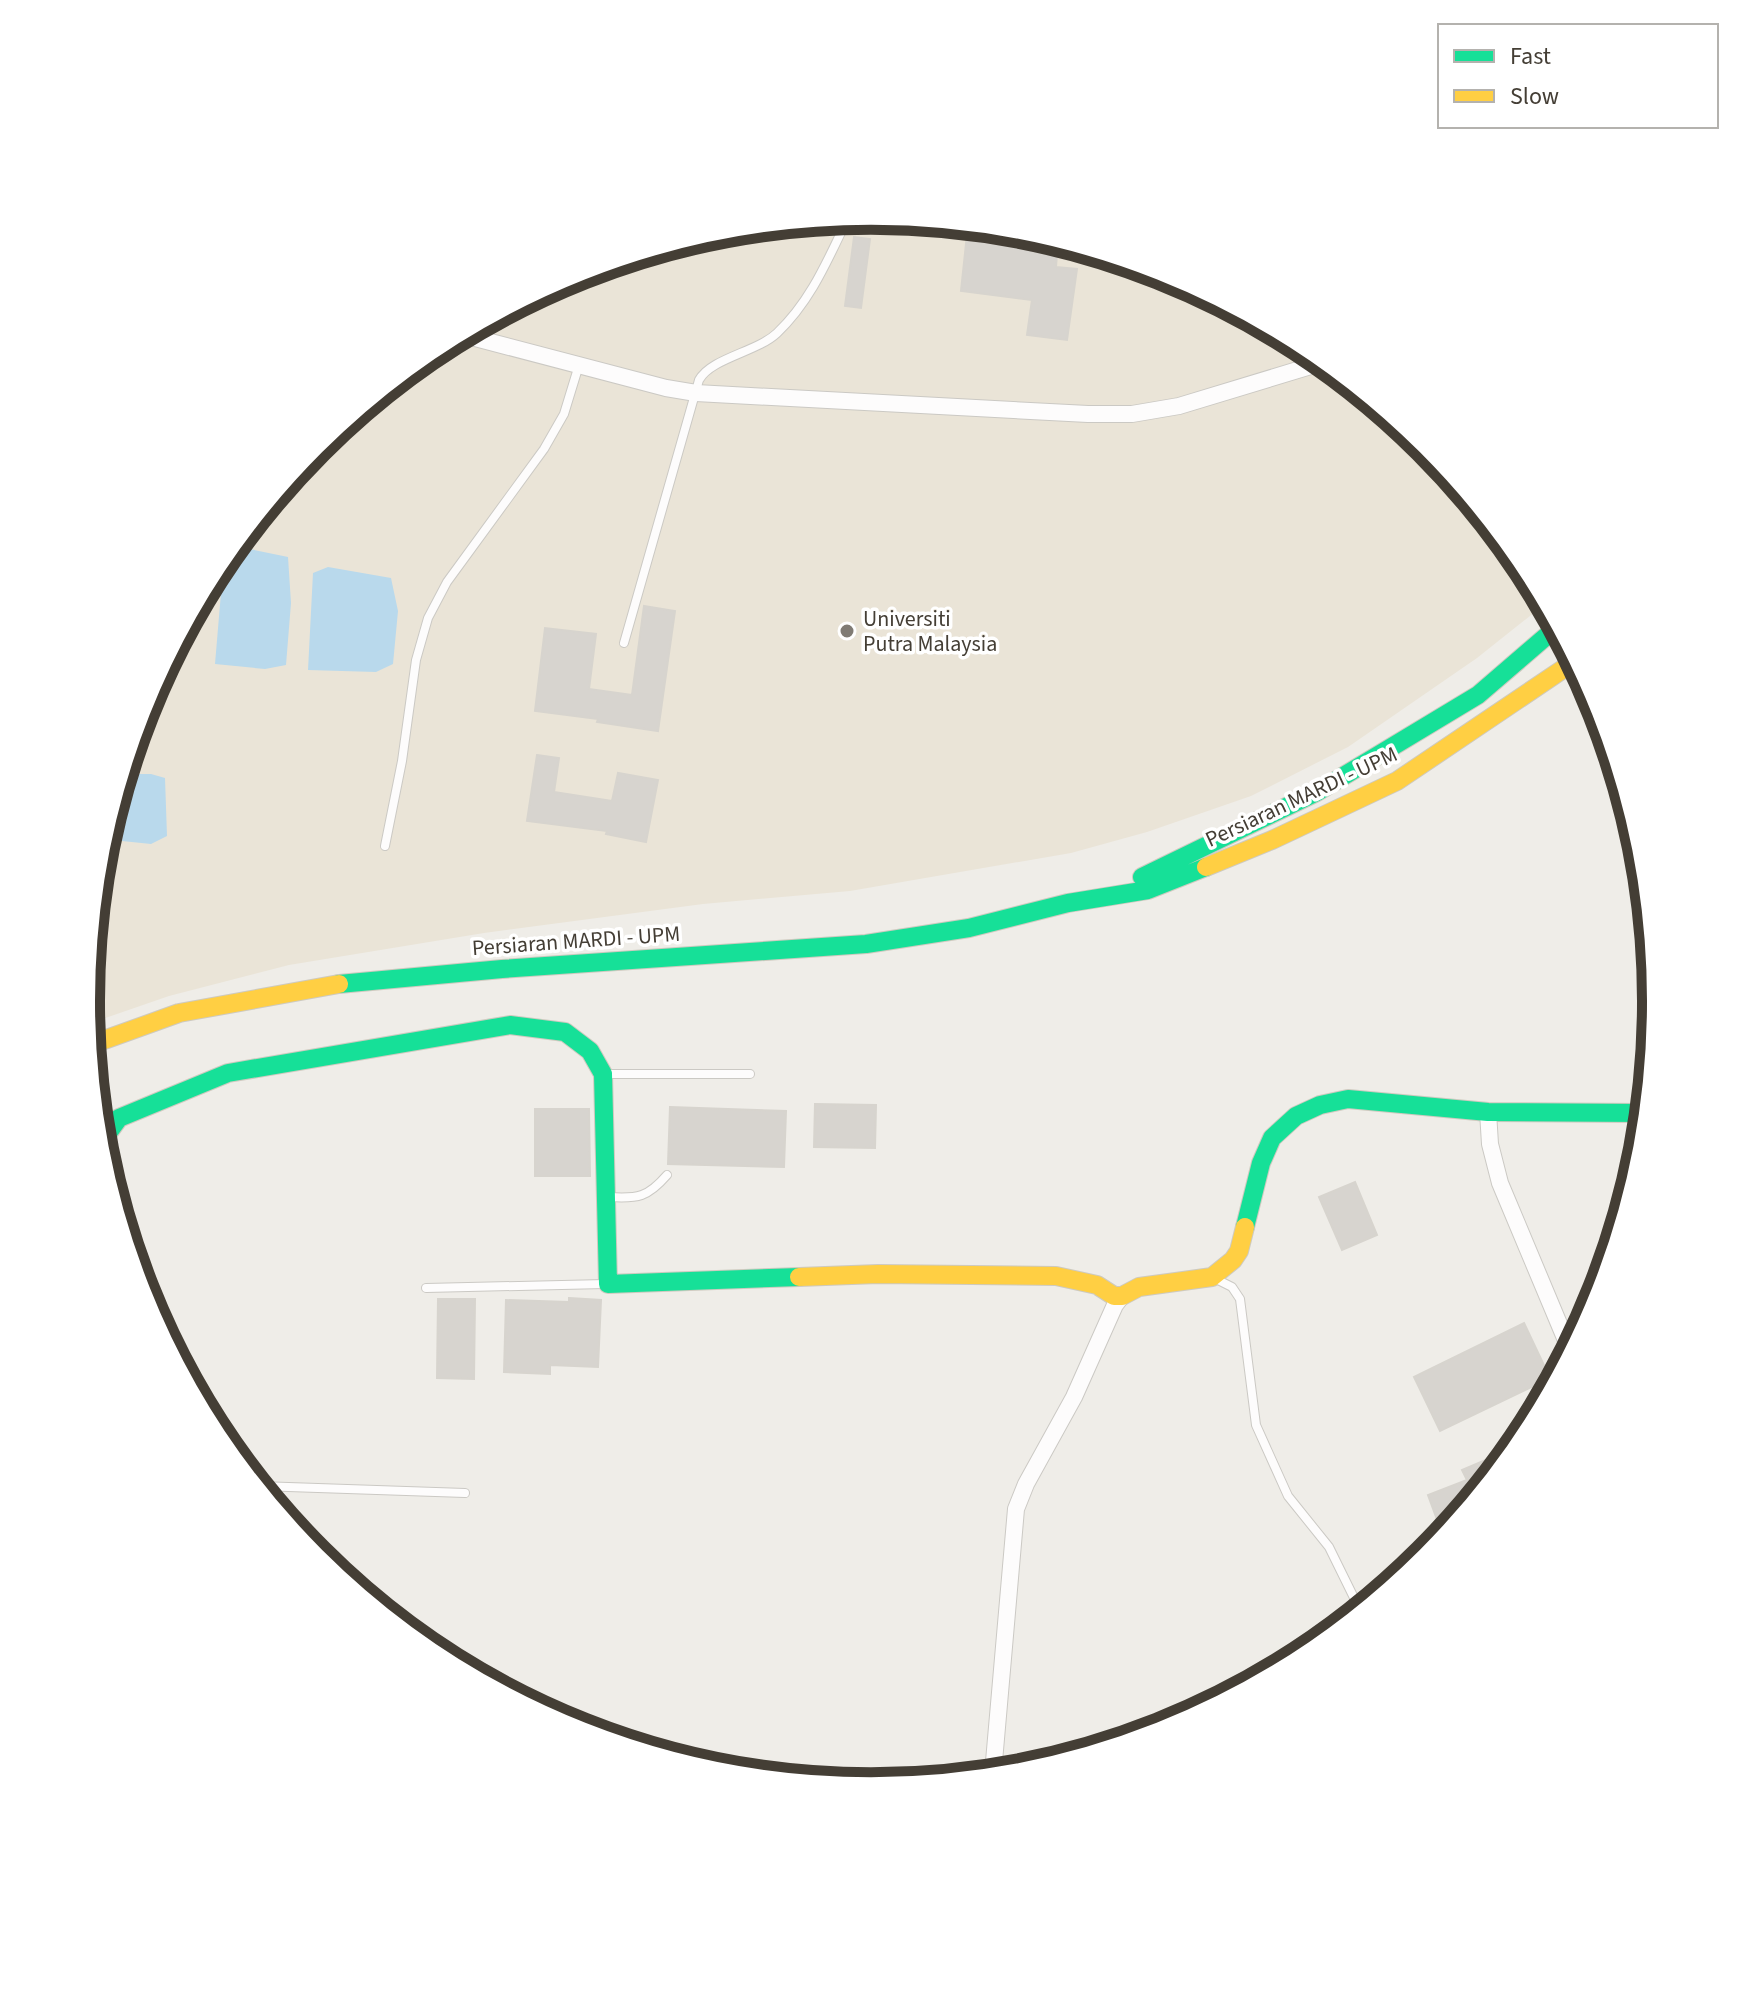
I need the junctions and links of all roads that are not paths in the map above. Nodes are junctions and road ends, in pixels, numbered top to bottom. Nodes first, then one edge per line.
1 (842, 231) edge
2 (477, 338) edge
3 (579, 365) junction
4 (1309, 366) edge
5 (696, 393) junction
6 (1549, 634) edge
7 (624, 643) dead end
8 (1566, 667) edge
9 (385, 846) dead end
10 (1068, 903) junction
11 (102, 1041) edge
12 (603, 1074) junction
13 (750, 1074) dead end
14 (1488, 1112) junction
15 (1633, 1113) edge
16 (111, 1128) edge
17 (667, 1175) dead end
18 (607, 1197) junction
19 (1212, 1277) junction
20 (608, 1284) junction
21 (426, 1288) dead end
22 (1109, 1291) junction
23 (1564, 1337) edge
24 (273, 1486) edge
25 (465, 1493) dead end
26 (1355, 1600) edge
27 (994, 1761) edge

1 - 5 lane
2 - 3 street
3 - 5 street
3 - 9 lane
4 - 5 street
5 - 7 lane
6 - 10 street, Persiaran MARDI - UPM
8 - 10 street, Persiaran MARDI - UPM
10 - 11 street, Persiaran MARDI - UPM
12 - 13 lane
12 - 16 street
12 - 18 street
14 - 15 street
14 - 19 street
14 - 23 street
17 - 18 lane
18 - 20 street
19 - 22 street
19 - 26 lane
20 - 21 lane
20 - 22 street
22 - 27 street
24 - 25 lane

